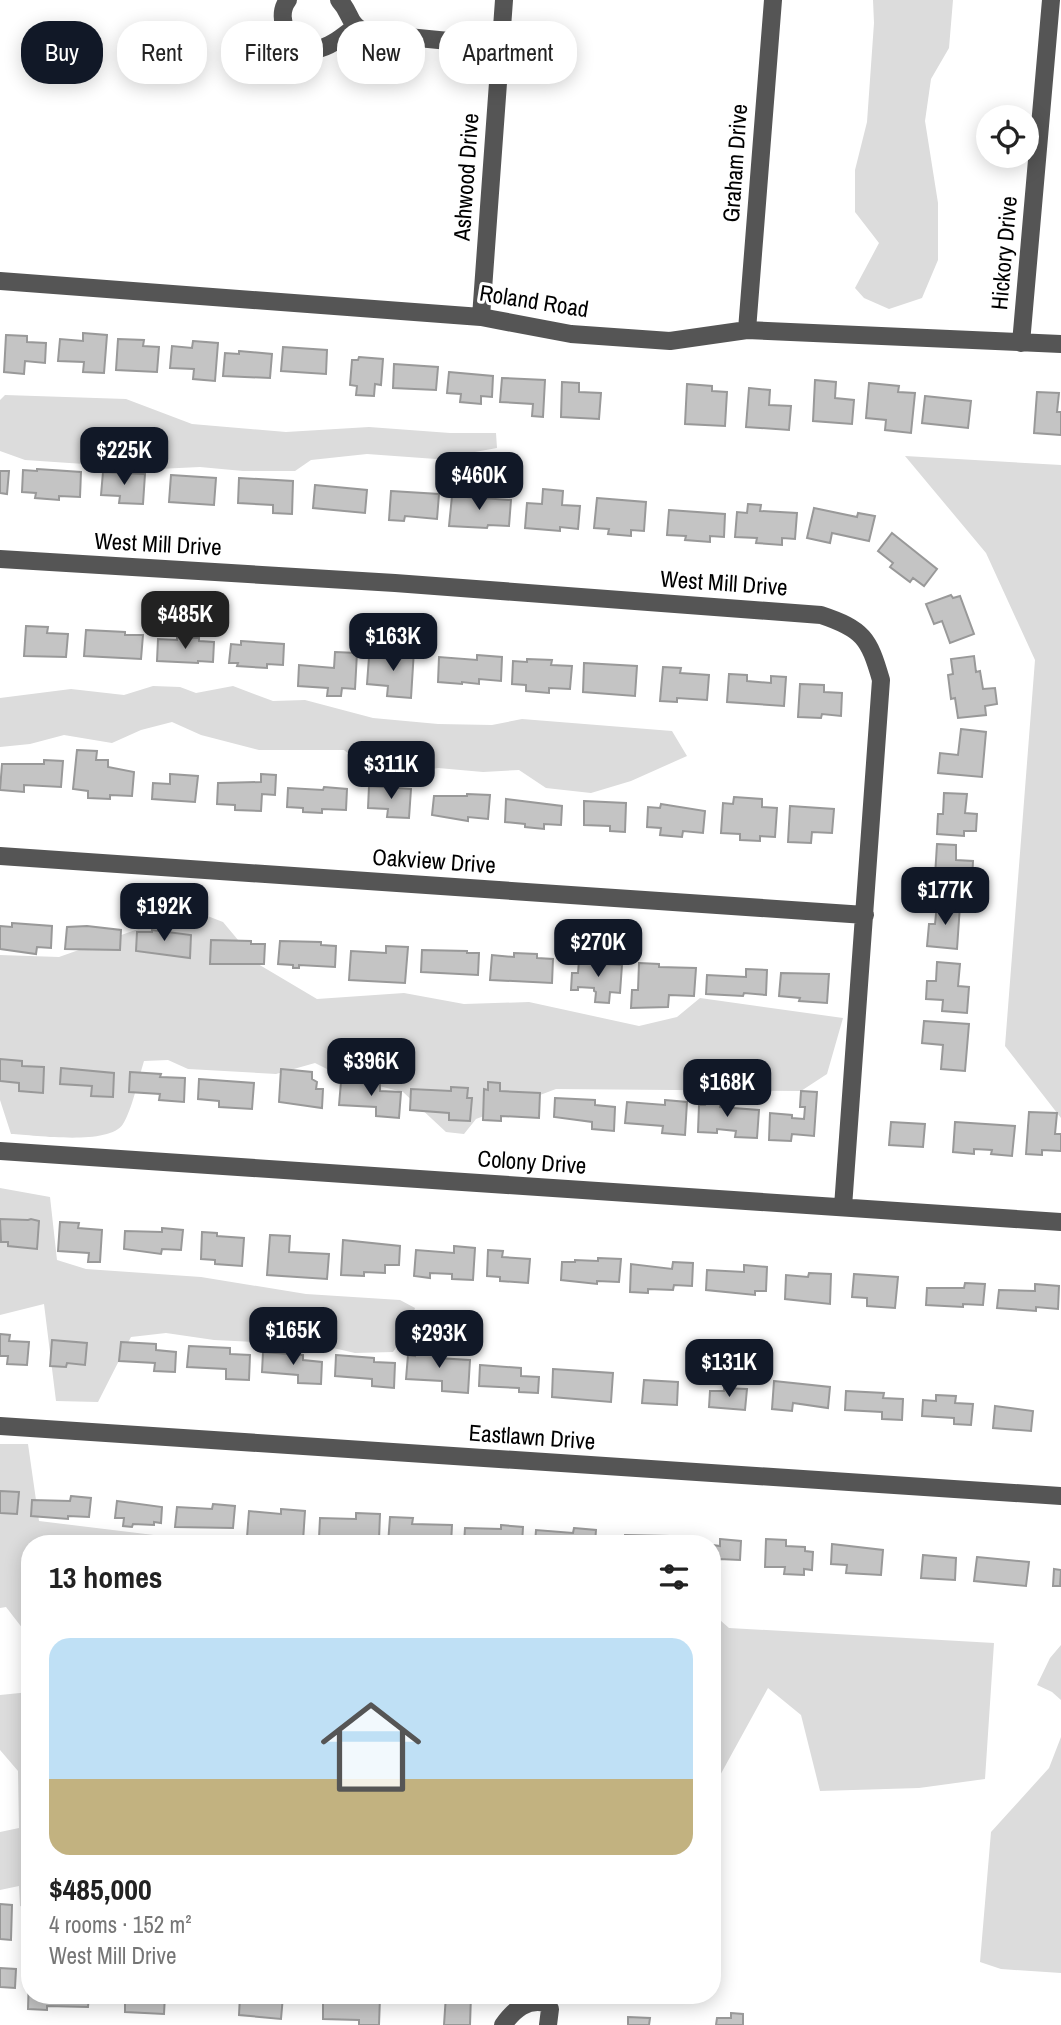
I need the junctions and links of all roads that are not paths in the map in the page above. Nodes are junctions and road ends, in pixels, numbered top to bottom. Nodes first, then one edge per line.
1 (288, 0) edge
2 (340, 0) edge
3 (504, 0) edge
4 (772, 0) edge
5 (1051, 0) edge
6 (352, 21) edge
7 (502, 21) edge
8 (337, 39) edge
9 (497, 84) edge
10 (0, 281) edge
11 (481, 317) junction
12 (747, 330) junction
13 (1021, 344) junction
14 (1061, 344) edge
15 (0, 559) edge
16 (0, 856) edge
17 (865, 915) junction
18 (0, 1151) edge
19 (843, 1207) junction
20 (1061, 1222) edge
21 (0, 1426) edge
22 (1061, 1496) edge
23 (525, 2004) edge
24 (548, 2004) edge
25 (503, 2025) edge
26 (548, 2025) edge

1 - 8 street
2 - 6 street
3 - 7 street, Ashwood Drive
4 - 12 street, Graham Drive
5 - 13 street, Hickory Drive
9 - 11 street, Ashwood Drive
10 - 11 street, Roland Road
11 - 12 street, Roland Road
12 - 13 street, Roland Road
13 - 14 street, Roland Road
15 - 17 street, West Mill Drive
16 - 17 street, Oakview Drive
17 - 19 street, West Mill Drive
18 - 19 street, Colony Drive
19 - 20 street, Colony Drive
21 - 22 street, Eastlawn Drive
23 - 25 street
24 - 26 street

